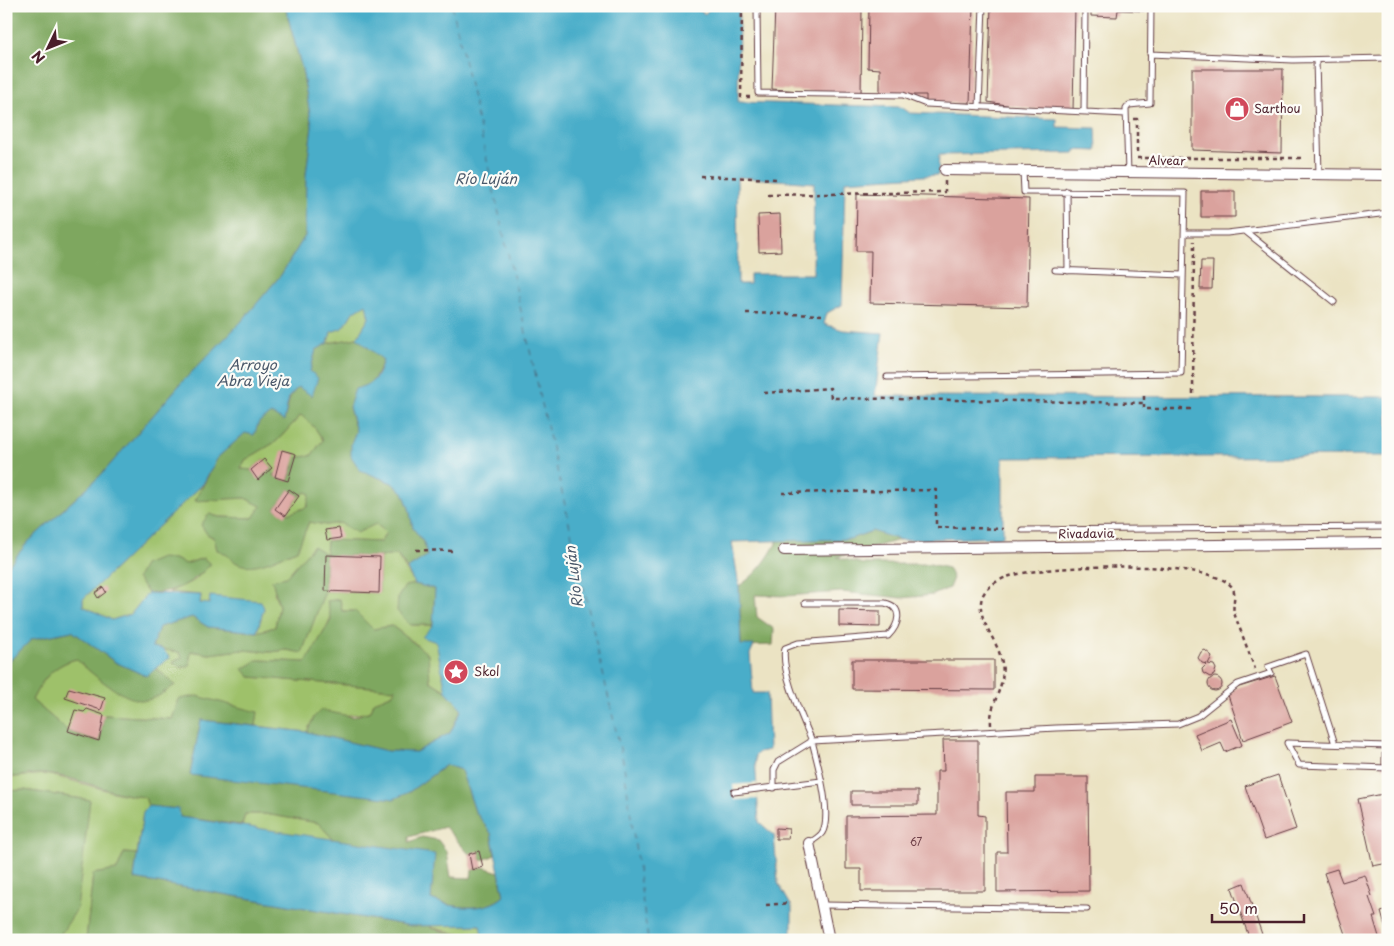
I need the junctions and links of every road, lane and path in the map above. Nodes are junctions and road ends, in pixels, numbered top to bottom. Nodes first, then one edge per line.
1 (757, 6) edge
2 (983, 6) edge
3 (1085, 6) edge
4 (1150, 6) edge
5 (1150, 54) junction
6 (1388, 58) edge
7 (1316, 60) junction
8 (980, 106) junction
9 (1084, 112) junction
10 (1126, 114) junction
11 (946, 170) joint
12 (1023, 171) junction
13 (1128, 173) junction
14 (1319, 175) junction
15 (1388, 175) edge
16 (700, 176) dead end
17 (778, 179) dead end
18 (1067, 192) junction
19 (768, 195) dead end
20 (1388, 213) edge
21 (1245, 231) junction
22 (1184, 233) junction
23 (1194, 234) junction
24 (1055, 270) dead end
25 (1068, 271) junction
26 (1183, 275) junction
27 (1334, 302) dead end
28 (746, 313) dead end
29 (826, 315) dead end
30 (887, 377) dead end
31 (764, 393) dead end
32 (1193, 394) dead end
33 (1144, 396) dead end
34 (1144, 403) junction
35 (1192, 409) dead end
36 (782, 493) dead end
37 (1388, 527) edge
38 (1003, 529) dead end
39 (1022, 530) dead end
40 (1388, 543) edge
41 (416, 550) dead end
42 (784, 550) dead end
43 (455, 551) dead end
44 (805, 603) dead end
45 (1258, 678) junction
46 (992, 731) junction
47 (812, 741) junction
48 (1335, 744) junction
49 (1388, 746) edge
50 (1388, 768) edge
51 (822, 781) junction
52 (774, 788) junction
53 (734, 792) dead end
54 (809, 843) joint
55 (790, 903) dead end
56 (822, 904) junction
57 (766, 905) dead end
58 (1087, 909) dead end
59 (829, 940) edge

1 - 8 lane
2 - 8 lane
3 - 9 lane
4 - 5 lane
5 - 7 lane
5 - 10 lane
6 - 7 lane
7 - 14 lane
8 - 9 lane
9 - 10 lane
10 - 13 lane
11 - 12 street, Alvear
11 - 19 path
12 - 13 street, Alvear
12 - 18 lane
13 - 14 street, Alvear
14 - 15 street, Alvear
16 - 17 path
18 - 22 lane
18 - 25 lane
20 - 21 lane
21 - 23 lane
21 - 27 lane
22 - 23 lane
22 - 26 lane
23 - 32 path
24 - 25 lane
25 - 26 lane
26 - 30 lane
28 - 29 path
31 - 34 path
33 - 34 path
34 - 35 path
36 - 38 path
37 - 39 lane
40 - 42 street, Rivadavia
41 - 43 path
44 - 47 lane
45 - 46 lane
45 - 46 path
45 - 48 lane
46 - 47 lane
47 - 51 lane
47 - 52 lane
48 - 49 lane
48 - 50 lane
51 - 52 lane
51 - 54 lane
52 - 53 lane
54 - 56 street
55 - 57 path
56 - 58 lane
56 - 59 street

